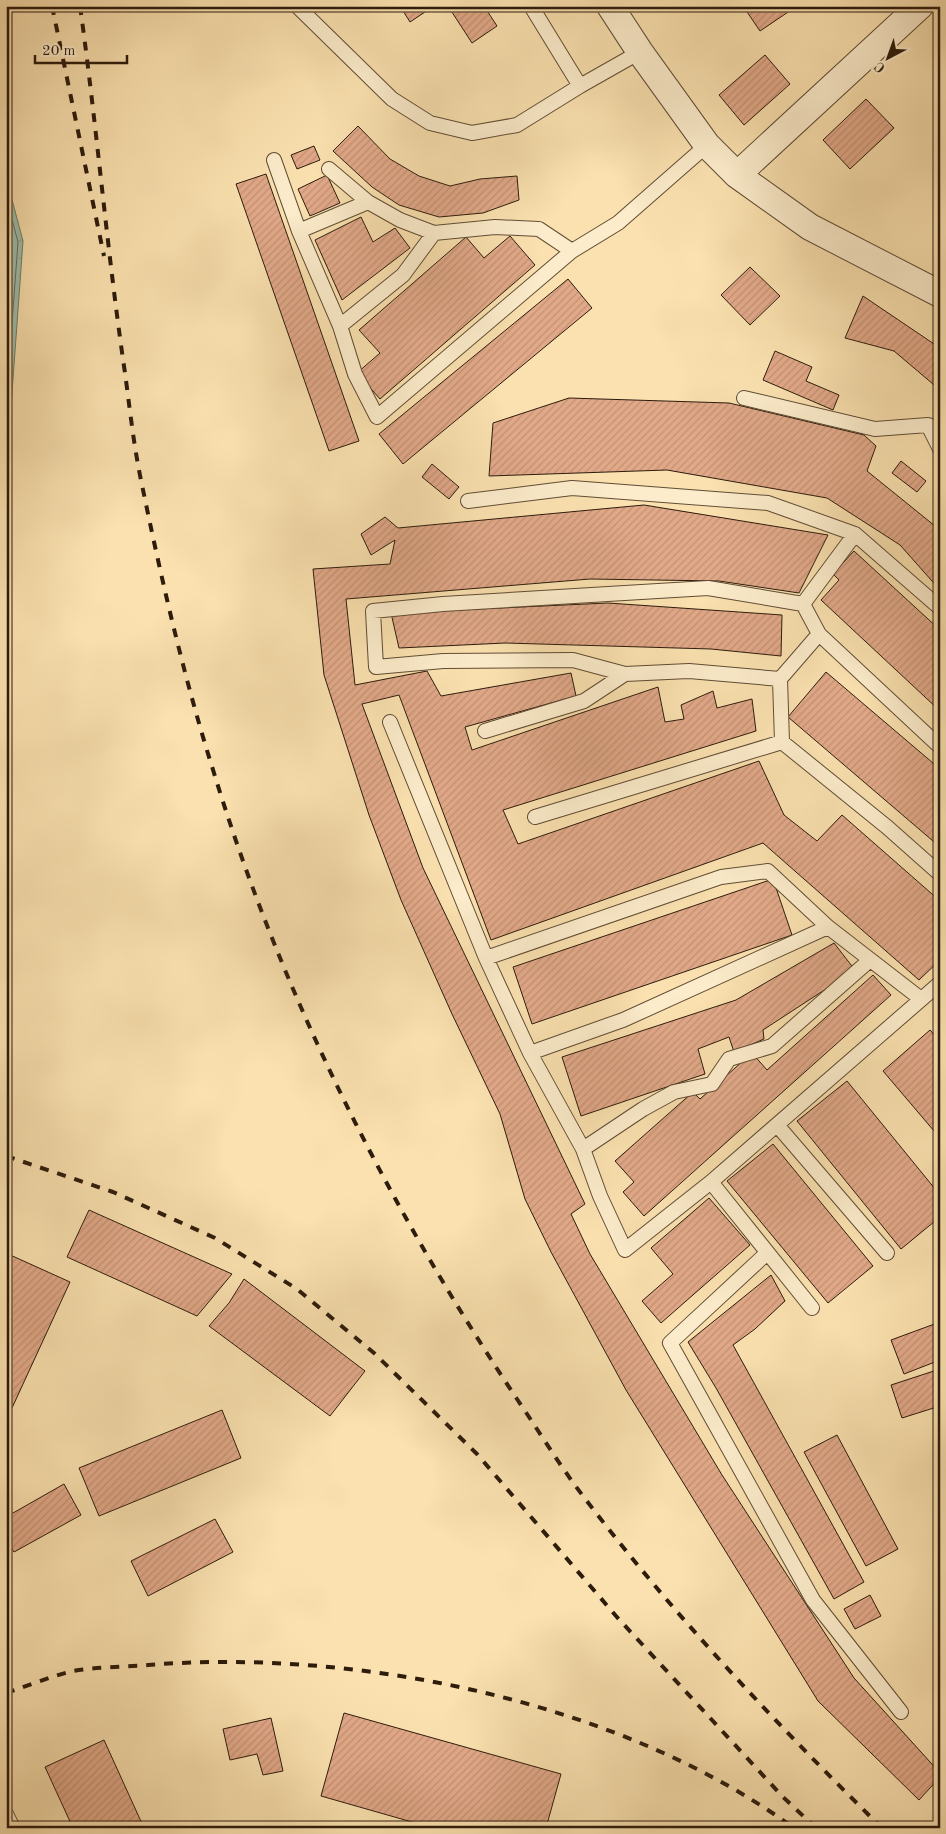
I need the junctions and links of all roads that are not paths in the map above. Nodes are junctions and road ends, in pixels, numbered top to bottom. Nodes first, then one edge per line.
1 (297, 6) edge
2 (531, 6) edge
3 (610, 6) edge
4 (920, 6) edge
5 (640, 52) junction
6 (580, 86) junction
7 (707, 145) junction
8 (274, 160) dead end
9 (329, 169) dead end
10 (737, 175) junction
11 (368, 202) junction
12 (299, 231) junction
13 (434, 233) junction
14 (572, 252) junction
15 (940, 294) edge
16 (340, 326) junction
17 (744, 398) dead end
18 (934, 428) edge
19 (940, 449) edge
20 (468, 501) dead end
21 (855, 534) junction
22 (803, 604) junction
23 (940, 608) edge
24 (818, 634) junction
25 (625, 674) junction
26 (780, 679) junction
27 (390, 722) dead end
28 (485, 731) dead end
29 (782, 742) junction
30 (938, 745) dead end
31 (535, 817) dead end
32 (940, 874) edge
33 (828, 927) junction
34 (486, 958) junction
35 (870, 960) junction
36 (940, 983) edge
37 (920, 999) junction
38 (530, 1053) junction
39 (777, 1125) junction
40 (583, 1149) junction
41 (710, 1182) junction
42 (887, 1253) dead end
43 (766, 1254) junction
44 (812, 1308) dead end
45 (901, 1712) dead end
46 (6, 1814) edge
47 (13, 1828) edge

1 - 6 lane
2 - 6 lane
3 - 5 street
4 - 10 street
5 - 6 lane
5 - 7 street
7 - 10 street
7 - 14 lane
8 - 12 lane
9 - 11 lane
10 - 15 street
11 - 12 lane
11 - 13 lane
12 - 16 lane
13 - 14 lane
13 - 16 lane
14 - 16 lane
17 - 18 lane
18 - 19 lane
20 - 21 lane
21 - 22 lane
21 - 23 lane
22 - 24 lane
22 - 25 lane
24 - 26 lane
24 - 30 lane
25 - 26 lane
25 - 28 lane
26 - 29 lane
27 - 34 lane
29 - 31 lane
29 - 32 lane
33 - 34 lane
33 - 35 lane
33 - 38 lane
34 - 38 lane
35 - 37 lane
35 - 40 lane
36 - 37 lane
37 - 39 lane
38 - 40 lane
39 - 41 lane
39 - 42 lane
40 - 41 lane
41 - 43 lane
43 - 44 lane
43 - 45 lane
46 - 47 lane

